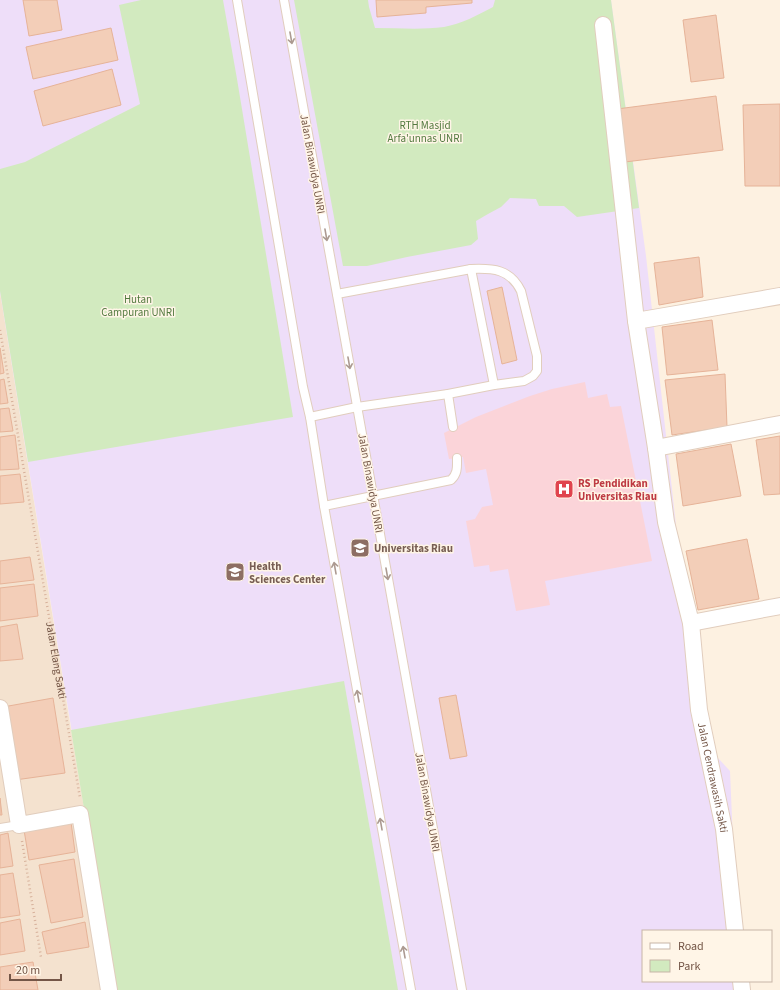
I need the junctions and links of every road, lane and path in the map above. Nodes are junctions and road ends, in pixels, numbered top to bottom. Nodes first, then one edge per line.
1 (237, 0) edge
2 (284, 0) edge
3 (603, 25) dead end
4 (471, 269) junction
5 (337, 294) junction
6 (780, 296) edge
7 (636, 322) junction
8 (0, 330) edge
9 (494, 385) junction
10 (448, 394) junction
11 (357, 407) junction
12 (310, 417) junction
13 (780, 424) edge
14 (453, 427) dead end
15 (656, 448) junction
16 (457, 458) dead end
17 (373, 496) junction
18 (324, 506) junction
19 (780, 606) edge
20 (691, 624) junction
21 (0, 708) edge
22 (2, 727) edge
23 (80, 814) junction
24 (19, 825) junction
25 (0, 828) edge
26 (735, 930) edge
27 (42, 957) dead end
28 (109, 990) edge
29 (411, 990) edge
30 (462, 990) edge

1 - 12 lane
2 -> 5 lane, Jalan Binawidya UNRI
3 - 7 street, Jalan Cendrawasih Sakti
4 - 5 lane
4 - 9 lane
4 - 9 lane
5 -> 11 lane, Jalan Binawidya UNRI
6 - 7 street
7 - 15 street, Jalan Cendrawasih Sakti
8 - 23 path, Jalan Elang Sakti
9 - 10 lane
10 - 11 lane
10 - 14 lane
11 - 12 lane
11 - 17 lane, Jalan Binawidya UNRI
12 - 18 lane
13 - 15 street
15 - 20 street, Jalan Cendrawasih Sakti
16 - 17 lane
17 - 18 lane
17 -> 30 lane, Jalan Binawidya UNRI
29 -> 18 lane
19 - 20 street
20 - 26 street, Jalan Cendrawasih Sakti
21 - 22 street
22 - 24 street
23 - 24 street
23 - 28 street
24 - 25 lane
24 - 27 path

